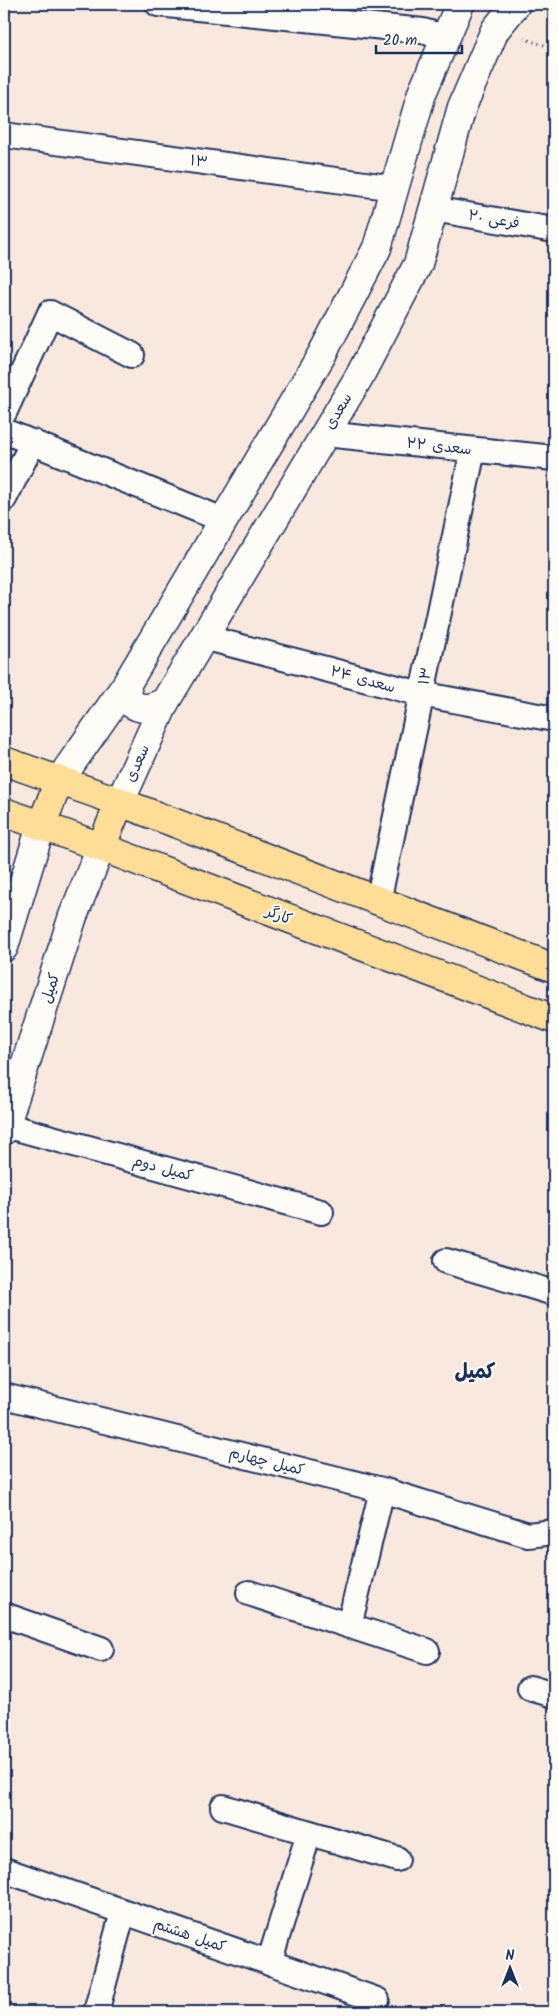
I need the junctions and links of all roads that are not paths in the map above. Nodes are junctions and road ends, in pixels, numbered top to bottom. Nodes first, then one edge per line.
1 (158, 4) edge
2 (460, 4) edge
3 (516, 4) edge
4 (445, 36) junction
5 (4, 135) edge
6 (395, 188) junction
7 (434, 209) junction
8 (554, 230) edge
9 (132, 355) dead end
10 (4, 413) edge
11 (4, 431) edge
12 (325, 434) junction
13 (33, 442) junction
14 (473, 450) junction
15 (554, 458) edge
16 (4, 499) edge
17 (223, 520) junction
18 (203, 637) junction
19 (126, 685) junction
20 (421, 694) junction
21 (165, 702) junction
22 (554, 719) edge
23 (4, 760) edge
24 (59, 781) junction
25 (120, 802) junction
26 (4, 812) edge
27 (42, 826) junction
28 (101, 846) junction
29 (378, 902) junction
30 (4, 947) edge
31 (554, 968) edge
32 (554, 1019) edge
33 (4, 1127) edge
34 (321, 1212) dead end
35 (446, 1261) dead end
36 (554, 1293) edge
37 (4, 1396) edge
38 (382, 1490) junction
39 (554, 1532) edge
40 (249, 1593) dead end
41 (4, 1615) edge
42 (349, 1626) junction
43 (101, 1648) dead end
44 (427, 1651) dead end
45 (530, 1688) dead end
46 (554, 1695) edge
47 (223, 1806) dead end
48 (309, 1833) junction
49 (397, 1859) dead end
50 (4, 1870) edge
51 (123, 1912) junction
52 (269, 1963) junction
53 (377, 2000) dead end
54 (96, 2012) edge

1 - 4 street
2 - 4 street
3 - 7 street, سعدی
4 - 6 street
5 - 6 street, ۱۳
6 - 17 street
7 - 8 street, فرعی ۲۰
7 - 12 street, سعدی
9 - 10 street
11 - 13 street
12 - 14 street, سعدی ۲۲
12 - 18 street, سعدی
13 - 16 street
13 - 17 street
14 - 15 street, سعدی ۲۲
14 - 20 street, ۱۳
17 - 19 street
18 - 20 street, سعدی ۲۴
18 - 21 street, سعدی
19 - 21 street
19 - 24 street
20 - 22 street, سعدی ۲۴
20 - 29 street, ۱۳
21 - 25 street, سعدی
23 - 24 main road
24 - 25 main road
24 - 27 main road
25 - 28 main road
25 - 29 main road
26 - 27 main road, کارگر
27 - 28 main road, کارگر
27 - 30 street
28 - 32 main road, کارگر
28 - 33 street, کمیل
29 - 31 main road
33 - 34 street, کمیل دوم
35 - 36 street
37 - 38 street, کمیل چهارم
38 - 39 street, کمیل چهارم
38 - 42 street
40 - 42 street
41 - 43 street
42 - 44 street
45 - 46 street
47 - 48 street
48 - 49 street
48 - 52 street
50 - 51 street, کمیل هشتم
51 - 52 street, کمیل هشتم
51 - 54 street
52 - 53 street, کمیل هشتم

